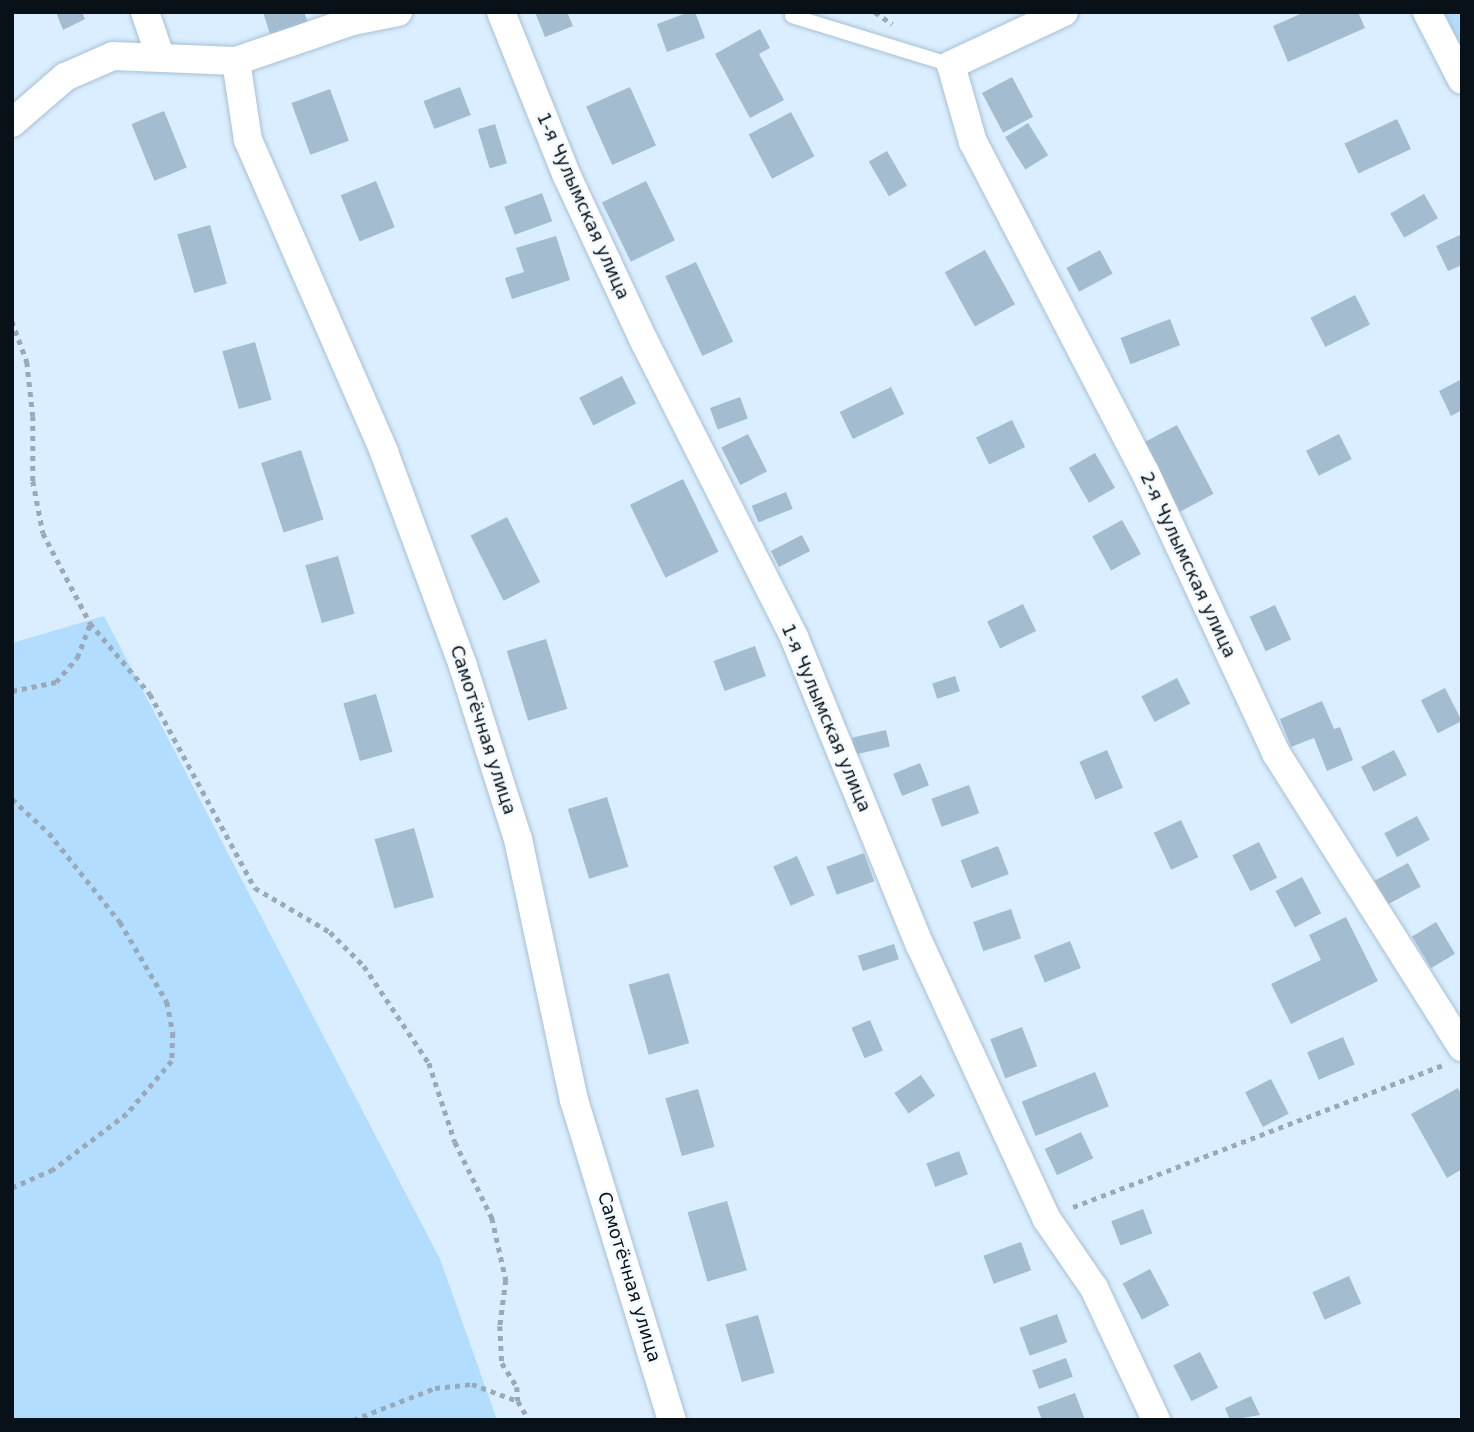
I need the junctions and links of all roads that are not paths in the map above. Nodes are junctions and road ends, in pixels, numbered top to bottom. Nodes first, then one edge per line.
1 (145, 12) edge
2 (398, 12) edge
3 (501, 12) edge
4 (1064, 12) edge
5 (1427, 12) edge
6 (792, 16) dead end
7 (160, 56) junction
8 (236, 61) junction
9 (951, 65) junction
10 (1462, 80) edge
11 (12, 123) edge
12 (1455, 1055) edge
13 (672, 1420) edge
14 (1156, 1420) edge

1 - 7 street
2 - 8 street
3 - 14 street, 1-я Чулымская улица
4 - 9 street
5 - 10 street
6 - 9 lane
7 - 8 street
7 - 11 street
8 - 13 street, Самотёчная улица
9 - 12 street, 2-я Чулымская улица

